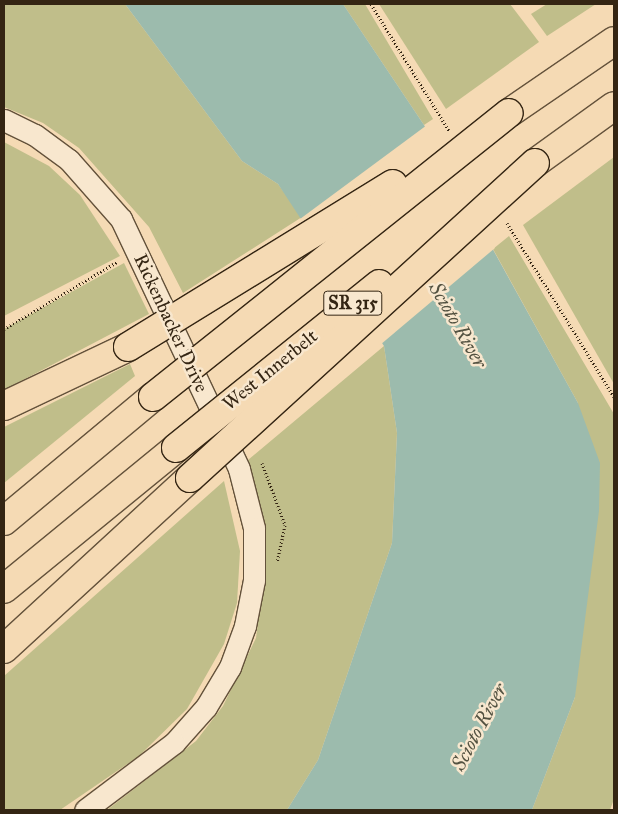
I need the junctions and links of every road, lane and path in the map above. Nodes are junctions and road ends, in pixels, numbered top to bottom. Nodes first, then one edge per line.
1 (614, 41) edge
2 (614, 106) edge
3 (509, 113) junction
4 (4, 120) edge
5 (535, 164) junction
6 (4, 406) edge
7 (4, 521) edge
8 (4, 589) edge
9 (4, 648) edge
10 (85, 810) edge

1 - 3 highway, SR 315
2 - 5 highway, West Innerbelt / SR 315
3 - 6 highway, bridge
3 - 7 highway, SR 315, bridge
4 - 10 street, Rickenbacker Drive
5 - 8 highway, West Innerbelt / SR 315, bridge
5 - 9 highway, bridge

